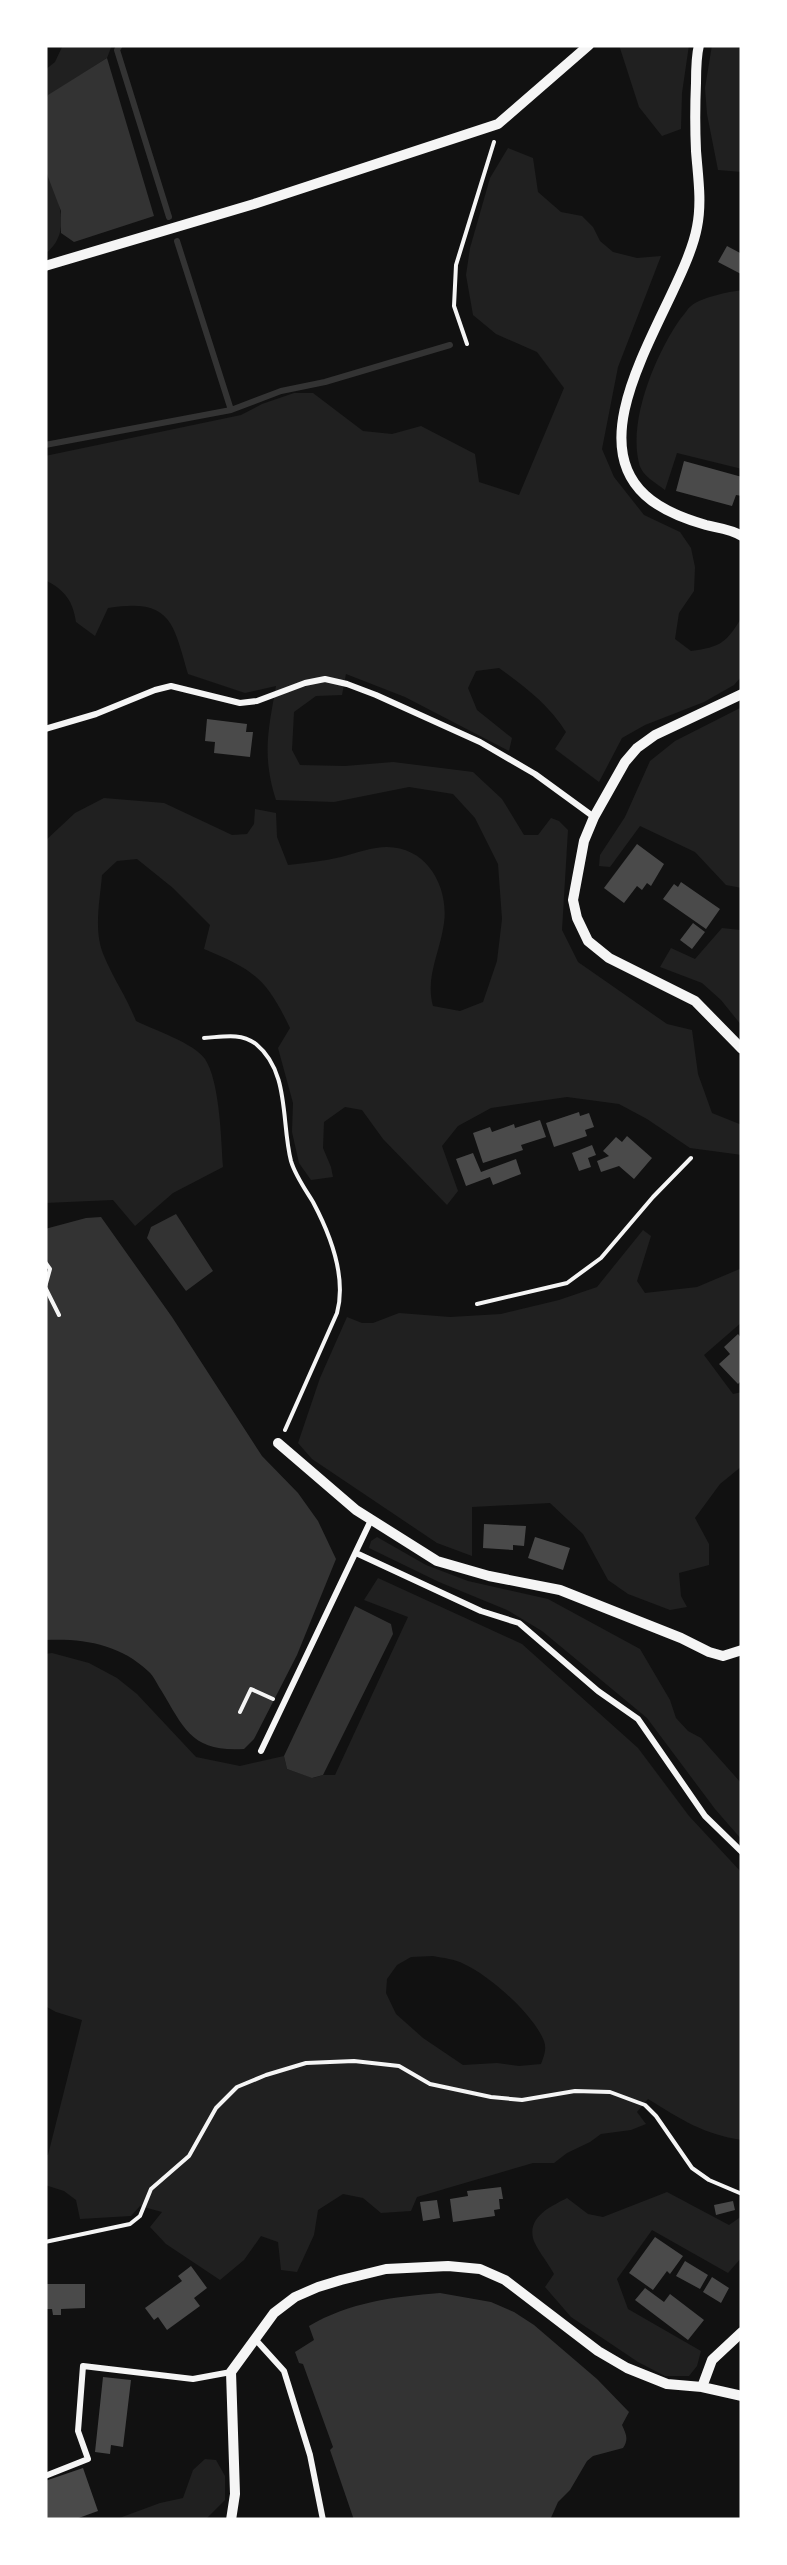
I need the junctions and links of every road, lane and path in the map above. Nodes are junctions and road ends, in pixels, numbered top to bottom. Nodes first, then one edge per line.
1 (589, 45) edge
2 (699, 45) edge
3 (498, 124) junction
4 (45, 266) edge
5 (468, 344) dead end
6 (742, 536) edge
7 (742, 694) edge
8 (45, 730) edge
9 (594, 817) junction
10 (204, 1038) dead end
11 (742, 1050) edge
12 (691, 1158) dead end
13 (45, 1262) edge
14 (477, 1304) dead end
15 (59, 1315) dead end
16 (278, 1443) joint
17 (371, 1520) junction
18 (356, 1553) junction
19 (742, 1650) edge
20 (274, 1700) dead end
21 (240, 1712) dead end
22 (261, 1751) dead end
23 (742, 1852) edge
24 (742, 2194) edge
25 (45, 2242) edge
26 (742, 2332) edge
27 (255, 2339) junction
28 (231, 2372) junction
29 (702, 2388) junction
30 (742, 2396) edge
31 (45, 2476) edge
32 (231, 2520) edge
33 (323, 2520) edge

1 - 3 street
2 - 6 street
3 - 4 street
3 - 5 path
7 - 9 street
8 - 9 lane
9 - 11 street
10 - 16 path
12 - 14 path
13 - 15 path
16 - 17 street
17 - 18 lane
17 - 19 street
18 - 22 lane
18 - 23 lane
20 - 21 path
24 - 25 path
26 - 29 street
27 - 28 street
27 - 29 street
27 - 33 lane
28 - 31 lane
28 - 32 street
29 - 30 street

